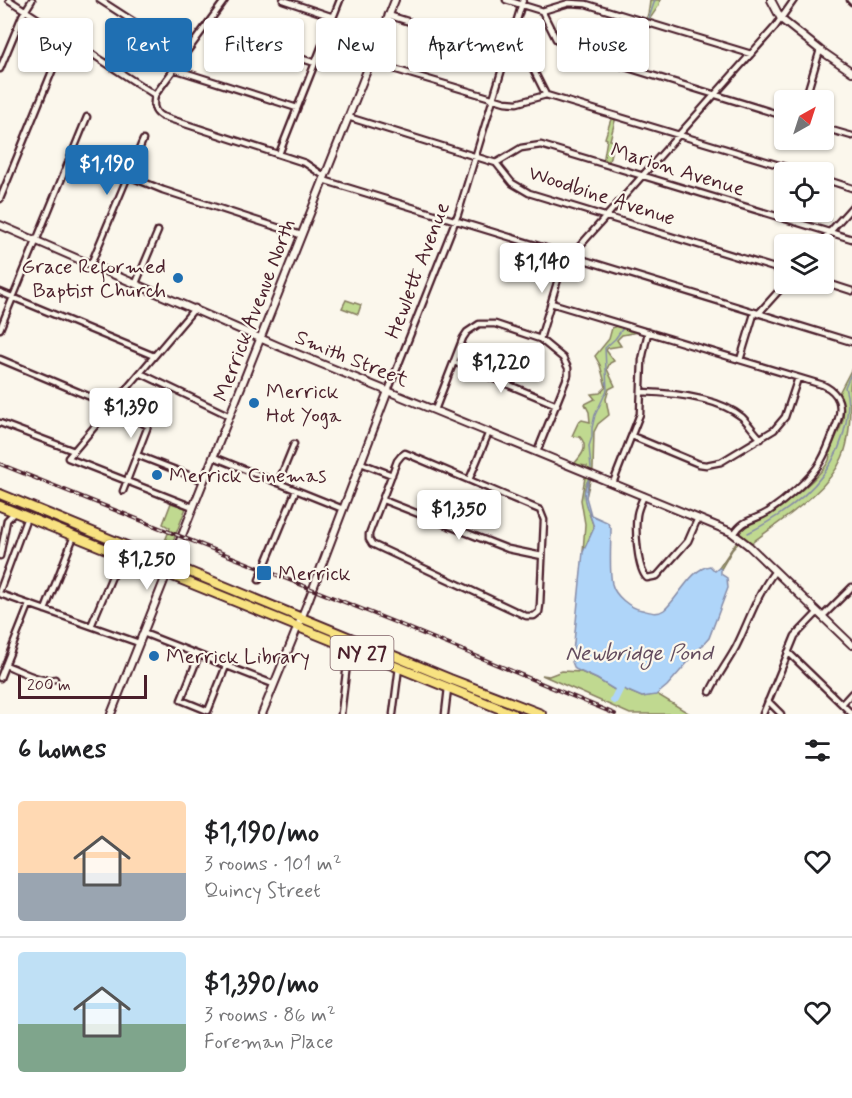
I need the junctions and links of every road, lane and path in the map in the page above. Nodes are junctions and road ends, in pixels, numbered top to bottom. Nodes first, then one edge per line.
1 (9, 0) edge
2 (32, 0) edge
3 (100, 0) edge
4 (225, 0) edge
5 (283, 0) edge
6 (340, 0) edge
7 (394, 0) edge
8 (506, 0) edge
9 (771, 0) edge
10 (794, 0) edge
11 (522, 2) edge
12 (590, 2) edge
13 (25, 11) junction
14 (542, 11) junction
15 (388, 15) junction
16 (333, 17) junction
17 (36, 18) edge
18 (128, 18) edge
19 (212, 18) edge
20 (387, 18) edge
21 (517, 18) edge
22 (781, 20) junction
23 (408, 21) edge
24 (204, 28) edge
25 (192, 45) edge
26 (820, 50) junction
27 (751, 54) junction
28 (304, 59) edge
29 (315, 63) junction
30 (0, 69) edge
31 (396, 70) edge
32 (52, 72) edge
33 (120, 72) edge
34 (172, 72) edge
35 (183, 72) edge
36 (366, 72) edge
37 (501, 72) edge
38 (533, 72) edge
39 (852, 72) edge
40 (808, 90) edge
41 (715, 94) junction
42 (155, 95) junction
43 (546, 95) junction
44 (492, 99) junction
45 (297, 108) junction
46 (774, 113) edge
47 (87, 117) dead end
48 (348, 117) junction
49 (834, 131) edge
50 (678, 135) junction
51 (852, 136) edge
52 (143, 140) dead end
53 (72, 153) junction
54 (279, 154) junction
55 (475, 156) junction
56 (496, 163) junction
57 (774, 164) edge
58 (127, 176) junction
59 (642, 176) junction
60 (323, 178) junction
61 (834, 182) edge
62 (852, 188) edge
63 (0, 199) edge
64 (852, 207) edge
65 (605, 216) junction
66 (455, 222) junction
67 (0, 225) edge
68 (158, 231) dead end
69 (829, 233) junction
70 (301, 235) junction
71 (36, 240) junction
72 (852, 240) edge
73 (568, 256) junction
74 (91, 264) junction
75 (774, 268) edge
76 (136, 283) junction
77 (834, 285) edge
78 (852, 291) edge
79 (0, 292) edge
80 (775, 294) edge
81 (13, 298) junction
82 (551, 303) junction
83 (195, 308) junction
84 (756, 314) junction
85 (0, 329) edge
86 (648, 332) junction
87 (261, 338) junction
88 (540, 339) junction
89 (852, 342) edge
90 (154, 356) junction
91 (0, 359) edge
92 (740, 360) junction
93 (454, 362) junction
94 (140, 373) junction
95 (798, 378) junction
96 (388, 391) junction
97 (642, 392) junction
98 (557, 405) junction
99 (112, 406) junction
100 (435, 410) junction
101 (230, 417) junction
102 (0, 423) edge
103 (489, 432) junction
104 (632, 436) junction
105 (760, 439) junction
106 (294, 444) dead end
107 (74, 451) junction
108 (537, 452) junction
109 (137, 455) junction
110 (214, 457) junction
111 (361, 463) junction
112 (392, 475) junction
113 (469, 480) junction
114 (126, 481) junction
115 (204, 481) junction
116 (279, 483) junction
117 (613, 483) junction
118 (296, 490) junction
119 (123, 491) dead end
120 (0, 494) edge
121 (644, 496) junction
122 (383, 500) junction
123 (0, 506) edge
124 (193, 507) junction
125 (343, 509) junction
126 (15, 512) junction
127 (27, 517) junction
128 (0, 518) edge
129 (698, 518) junction
130 (7, 520) junction
131 (734, 534) junction
132 (74, 536) junction
133 (121, 555) junction
134 (0, 556) edge
135 (542, 556) junction
136 (170, 564) junction
137 (775, 572) junction
138 (166, 574) junction
139 (259, 580) dead end
140 (852, 586) edge
141 (0, 592) edge
142 (29, 605) junction
143 (45, 610) junction
144 (820, 614) junction
145 (301, 617) junction
146 (91, 626) junction
147 (297, 626) junction
148 (143, 633) junction
149 (139, 643) junction
150 (852, 645) edge
151 (349, 648) junction
152 (788, 652) junction
153 (199, 655) junction
154 (5, 664) junction
155 (226, 666) junction
156 (399, 667) junction
157 (0, 678) edge
158 (55, 679) dead end
159 (273, 684) junction
160 (449, 684) junction
161 (710, 692) dead end
162 (852, 693) edge
163 (768, 701) junction
164 (842, 704) junction
165 (498, 711) edge
166 (111, 714) edge
167 (262, 714) edge
168 (341, 714) edge
169 (393, 714) edge
170 (445, 714) edge
171 (513, 714) edge
172 (541, 714) edge
173 (763, 714) edge
174 (781, 714) edge
175 (852, 714) edge

1 - 13 street
2 - 13 street
3 - 18 street
4 - 19 street
5 - 16 street
6 - 16 street
7 - 15 street, Merrick Avenue North
8 - 11 street
9 - 22 street
10 - 22 street
11 - 14 street
11 - 21 street, Hewlett Avenue
12 - 14 street
12 - 27 street
13 - 17 street
13 - 30 street
14 - 41 street
15 - 20 street, Merrick Avenue North
15 - 23 street
16 - 29 street
22 - 26 street
22 - 27 street
24 - 25 street
26 - 39 street
26 - 40 street
27 - 41 street
28 - 29 street
29 - 45 street
31 - 44 street
32 - 63 street
33 - 42 street
34 - 42 street
35 - 45 street
36 - 48 street, Merrick Avenue North
37 - 44 street, Hewlett Avenue
38 - 43 street
41 - 46 street
41 - 50 street
42 - 54 street
43 - 44 street
43 - 50 street
44 - 55 street, Hewlett Avenue
45 - 54 street
47 - 53 street
48 - 55 street
48 - 60 street, Merrick Avenue North
49 - 51 street
50 - 57 street
50 - 59 street
52 - 58 street
53 - 58 street
53 - 71 street
54 - 60 street
55 - 56 street
55 - 66 street, Hewlett Avenue
56 - 59 street, Marion Avenue
56 - 65 street, Woodbine Avenue
58 - 70 street
58 - 74 street
59 - 65 street
59 - 69 street, Marion Avenue
60 - 66 street
60 - 70 street, Merrick Avenue North
61 - 62 street
64 - 69 street
65 - 73 street
65 - 75 street, Woodbine Avenue
66 - 73 street
66 - 96 street, Hewlett Avenue
67 - 71 street, Smith Street
68 - 76 street
69 - 72 street, Marion Avenue
70 - 87 street, Merrick Avenue North
71 - 74 street, Smith Street
71 - 81 street
73 - 82 street
73 - 84 street
74 - 76 street, Smith Street
76 - 83 street, Smith Street
77 - 78 street
79 - 81 street
80 - 84 street
81 - 85 street
81 - 90 street
82 - 86 street
82 - 88 street
83 - 87 street, Smith Street
83 - 90 street
84 - 89 street
84 - 92 street
86 - 92 street
86 - 97 street
87 - 96 street, Smith Street
87 - 101 street, Merrick Avenue North
88 - 93 street
88 - 98 street
90 - 94 street
91 - 99 street
92 - 95 street
93 - 98 street
93 - 100 street
94 - 99 street
94 - 101 street
95 - 105 street
95 - 131 street
96 - 100 street, Smith Street
96 - 111 street, Hewlett Avenue
97 - 104 street
97 - 105 street
98 - 108 street
99 - 107 street
99 - 109 street
100 - 103 street, Smith Street
101 - 110 street, Merrick Avenue North
102 - 107 street
103 - 108 street, Smith Street
103 - 113 street
104 - 105 street
104 - 117 street
106 - 116 street
107 - 114 street
108 - 117 street, Smith Street
109 - 114 street
109 - 115 street
110 - 115 street, Merrick Avenue North
110 - 116 street
111 - 112 street
111 - 125 street, Hewlett Avenue
112 - 113 street
112 - 122 street
113 - 135 street
114 - 119 street
114 - 124 street
115 - 124 street, Merrick Avenue North
116 - 118 street
117 - 121 street, Smith Street
118 - 125 street
118 - 139 street
120 - 136 highway, NY 27
121 - 129 street, Smith Street
121 - 129 street
122 - 135 street
122 - 135 street
123 - 126 highway, NY 27
124 - 136 street, Merrick Avenue North
125 - 145 street, Hewlett Avenue
126 - 127 highway, NY 27
126 - 130 street
127 - 132 highway, NY 27
127 - 141 street
128 - 130 street
129 - 131 street, Smith Street
130 - 134 street
131 - 137 street, Smith Street
132 - 133 highway, NY 27
132 - 143 street
133 - 138 highway, NY 27
133 - 146 street
136 - 138 street, Merrick Avenue North
136 - 145 highway, NY 27
137 - 144 street, Smith Street
137 - 161 street
138 - 147 highway, NY 27
138 - 148 street, Merrick Avenue North
140 - 144 street
141 - 142 street
142 - 143 street
142 - 154 street
143 - 146 street
144 - 150 street, Smith Street
144 - 152 street
145 - 147 street, Hewlett Avenue
145 - 160 highway, NY 27
146 - 149 street
147 - 151 highway, NY 27
147 - 159 street, Hewlett Avenue
148 - 149 street, Merrick Avenue North
148 - 153 street
149 - 166 street, Merrick Avenue North
151 - 156 highway, NY 27
151 - 168 street
152 - 163 street
152 - 164 street
153 - 155 street
153 - 155 street
154 - 157 street
154 - 158 street
155 - 159 street
156 - 160 highway, NY 27
156 - 169 street
159 - 167 street, Hewlett Avenue
160 - 165 highway, NY 27
160 - 170 street
160 - 172 highway, NY 27
162 - 164 street
163 - 173 street
163 - 174 street
164 - 175 street
165 - 171 highway, NY 27

